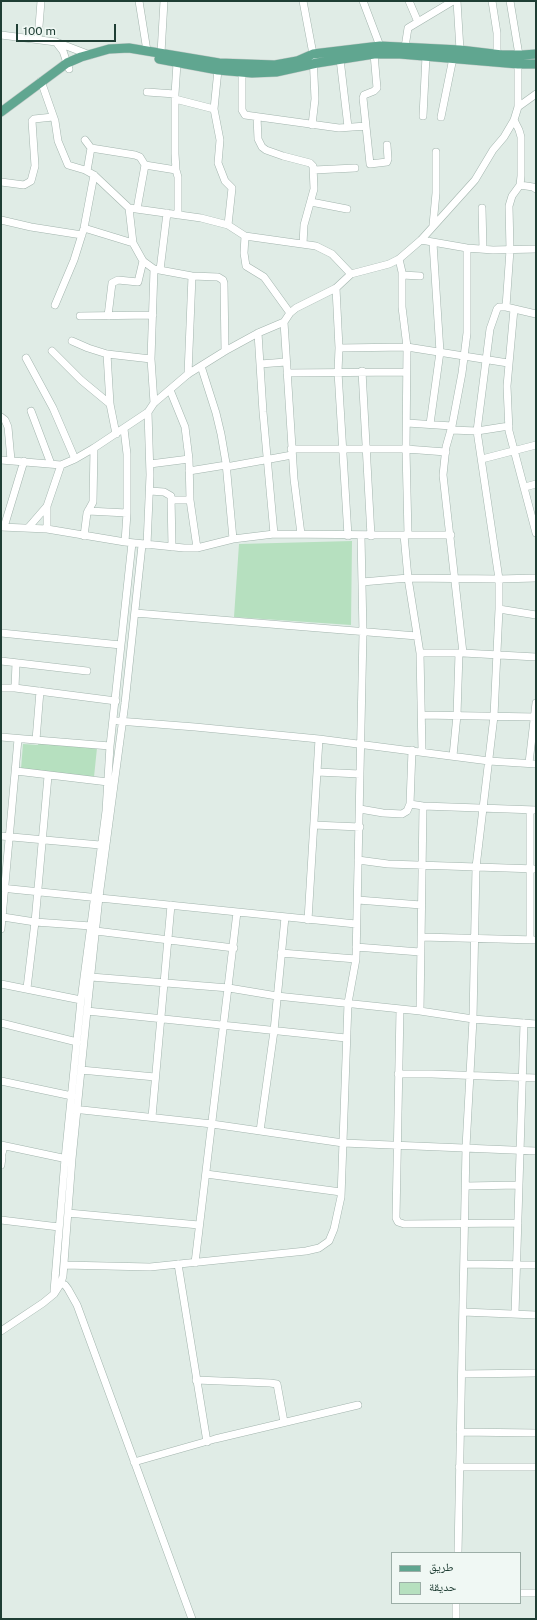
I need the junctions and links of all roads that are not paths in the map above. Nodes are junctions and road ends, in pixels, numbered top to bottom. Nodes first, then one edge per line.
1 (41, 1) edge
2 (139, 1) edge
3 (164, 1) edge
4 (304, 1) edge
5 (363, 1) edge
6 (409, 1) edge
7 (453, 1) edge
8 (457, 1) edge
9 (492, 1) edge
10 (510, 1) edge
11 (418, 22) junction
12 (1, 35) edge
13 (38, 39) junction
14 (56, 42) junction
15 (380, 46) junction
16 (405, 47) junction
17 (460, 50) junction
18 (147, 51) junction
19 (161, 53) junction
20 (374, 54) junction
21 (498, 54) junction
22 (536, 54) edge
23 (93, 56) junction
24 (426, 56) junction
25 (453, 58) junction
26 (313, 59) junction
27 (340, 59) junction
28 (519, 60) junction
29 (178, 63) junction
30 (536, 64) edge
31 (68, 66) junction
32 (218, 70) junction
33 (242, 73) junction
34 (41, 81) junction
35 (147, 92) dead end
36 (536, 94) edge
37 (175, 96) junction
38 (518, 108) junction
39 (214, 109) junction
40 (1, 112) edge
41 (422, 116) dead end
42 (53, 117) junction
43 (257, 117) junction
44 (441, 117) dead end
45 (514, 120) junction
46 (312, 125) junction
47 (366, 126) junction
48 (348, 127) junction
49 (85, 140) dead end
50 (387, 145) dead end
51 (91, 148) junction
52 (436, 152) dead end
53 (145, 165) junction
54 (355, 168) dead end
55 (176, 170) junction
56 (314, 170) junction
57 (87, 171) junction
58 (94, 175) junction
59 (1, 182) edge
60 (520, 185) junction
61 (536, 189) edge
62 (311, 202) junction
63 (128, 208) junction
64 (482, 208) dead end
65 (137, 209) junction
66 (347, 209) dead end
67 (167, 213) junction
68 (178, 215) junction
69 (1, 220) edge
70 (228, 225) junction
71 (433, 226) junction
72 (83, 232) junction
73 (245, 236) junction
74 (421, 240) junction
75 (133, 243) junction
76 (433, 243) junction
77 (303, 244) junction
78 (467, 248) junction
79 (536, 248) edge
80 (483, 249) junction
81 (510, 250) junction
82 (399, 259) junction
83 (143, 261) junction
84 (157, 269) junction
85 (351, 274) junction
86 (402, 275) junction
87 (192, 276) junction
88 (420, 276) dead end
89 (336, 288) junction
90 (55, 305) dead end
91 (506, 307) junction
92 (514, 309) junction
93 (290, 313) junction
94 (536, 314) edge
95 (80, 316) dead end
96 (108, 316) junction
97 (153, 316) junction
98 (284, 322) junction
99 (258, 333) junction
100 (72, 340) dead end
101 (407, 346) junction
102 (339, 348) junction
103 (225, 350) junction
104 (52, 351) dead end
105 (440, 352) junction
106 (107, 354) junction
107 (464, 357) junction
108 (26, 358) dead end
109 (151, 359) junction
110 (486, 360) junction
111 (286, 362) junction
112 (508, 363) junction
113 (260, 364) junction
114 (201, 366) junction
115 (362, 371) junction
116 (287, 372) junction
117 (338, 372) junction
118 (406, 372) junction
119 (188, 374) junction
120 (170, 390) junction
121 (154, 403) junction
122 (110, 404) junction
123 (31, 411) dead end
124 (148, 412) junction
125 (1, 417) edge
126 (407, 423) junction
127 (430, 424) junction
128 (509, 426) junction
129 (451, 428) junction
130 (124, 429) junction
131 (477, 431) junction
132 (116, 434) junction
133 (536, 445) edge
134 (94, 448) junction
135 (343, 449) junction
136 (367, 449) junction
137 (406, 449) junction
138 (514, 449) junction
139 (292, 452) junction
140 (446, 452) junction
141 (75, 459) junction
142 (189, 459) junction
143 (267, 459) junction
144 (482, 459) junction
145 (1, 460) edge
146 (11, 460) junction
147 (24, 461) junction
148 (51, 464) junction
149 (150, 464) junction
150 (61, 465) junction
151 (226, 466) junction
152 (190, 471) junction
153 (536, 484) edge
154 (525, 487) junction
155 (150, 491) junction
156 (172, 500) junction
157 (190, 500) junction
158 (47, 506) junction
159 (88, 511) junction
160 (127, 513) junction
161 (2, 527) edge
162 (28, 528) junction
163 (47, 529) junction
164 (536, 533) edge
165 (274, 534) junction
166 (301, 534) junction
167 (406, 535) junction
168 (450, 535) junction
169 (84, 536) junction
170 (348, 536) junction
171 (361, 536) junction
172 (371, 536) junction
173 (233, 539) junction
174 (128, 543) junction
175 (145, 545) junction
176 (172, 547) junction
177 (197, 548) junction
178 (408, 578) junction
179 (536, 578) edge
180 (455, 579) junction
181 (498, 579) junction
182 (362, 582) junction
183 (498, 609) junction
184 (135, 613) junction
185 (536, 616) edge
186 (1, 633) edge
187 (363, 633) junction
188 (417, 636) junction
189 (122, 645) junction
190 (420, 653) junction
191 (461, 653) junction
192 (497, 654) junction
193 (536, 657) edge
194 (1, 661) edge
195 (16, 662) junction
196 (87, 671) dead end
197 (1, 688) edge
198 (15, 688) junction
199 (40, 691) junction
200 (116, 701) junction
201 (536, 703) edge
202 (422, 715) junction
203 (457, 715) junction
204 (494, 716) junction
205 (535, 717) edge
206 (114, 721) junction
207 (122, 722) junction
208 (1, 737) edge
209 (18, 739) junction
210 (320, 739) junction
211 (36, 740) junction
212 (360, 743) junction
213 (110, 746) junction
214 (412, 750) junction
215 (422, 751) junction
216 (453, 756) junction
217 (490, 761) junction
218 (532, 764) edge
219 (16, 771) junction
220 (318, 772) junction
221 (360, 774) junction
222 (48, 776) junction
223 (108, 782) junction
224 (410, 804) junction
225 (423, 806) junction
226 (483, 808) junction
227 (360, 809) junction
228 (533, 810) edge
229 (314, 825) junction
230 (360, 827) junction
231 (1, 836) edge
232 (10, 837) junction
233 (42, 839) junction
234 (100, 845) junction
235 (358, 860) junction
236 (422, 866) junction
237 (476, 867) junction
238 (533, 869) edge
239 (3, 888) edge
240 (38, 891) junction
241 (97, 897) junction
242 (358, 900) junction
243 (171, 905) junction
244 (421, 905) junction
245 (237, 912) junction
246 (3, 916) junction
247 (285, 917) junction
248 (308, 920) junction
249 (35, 922) junction
250 (356, 924) junction
251 (1, 929) edge
252 (94, 929) junction
253 (421, 937) junction
254 (474, 938) junction
255 (533, 939) edge
256 (168, 940) junction
257 (356, 946) junction
258 (234, 948) junction
259 (420, 952) junction
260 (281, 953) junction
261 (356, 959) junction
262 (91, 977) junction
263 (164, 983) junction
264 (1, 984) edge
265 (27, 988) junction
266 (229, 988) junction
267 (277, 996) junction
268 (82, 1000) junction
269 (348, 1003) junction
270 (400, 1009) junction
271 (87, 1011) junction
272 (420, 1011) junction
273 (161, 1019) junction
274 (473, 1020) junction
275 (1, 1023) edge
276 (524, 1023) junction
277 (536, 1024) edge
278 (224, 1026) junction
279 (274, 1031) junction
280 (346, 1038) junction
281 (77, 1042) junction
282 (81, 1070) junction
283 (398, 1074) junction
284 (470, 1076) junction
285 (155, 1077) junction
286 (522, 1078) junction
287 (536, 1078) edge
288 (1, 1081) edge
289 (72, 1096) junction
290 (73, 1109) junction
291 (152, 1117) junction
292 (212, 1124) junction
293 (260, 1131) junction
294 (343, 1142) junction
295 (396, 1145) junction
296 (2, 1146) edge
297 (466, 1147) junction
298 (520, 1150) junction
299 (536, 1151) edge
300 (2, 1157) edge
301 (68, 1159) junction
302 (1, 1165) edge
303 (206, 1174) junction
304 (519, 1185) junction
305 (466, 1186) junction
306 (341, 1192) junction
307 (68, 1213) junction
308 (1, 1220) edge
309 (518, 1223) junction
310 (465, 1224) junction
311 (200, 1226) junction
312 (58, 1227) junction
313 (195, 1263) junction
314 (178, 1264) junction
315 (464, 1264) junction
316 (64, 1265) junction
317 (516, 1265) junction
318 (536, 1265) edge
319 (58, 1283) junction
320 (463, 1312) junction
321 (515, 1314) junction
322 (536, 1314) edge
323 (1, 1331) edge
324 (462, 1374) junction
325 (536, 1374) edge
326 (196, 1380) junction
327 (358, 1405) dead end
328 (284, 1422) junction
329 (460, 1432) junction
330 (536, 1433) edge
331 (206, 1442) junction
332 (134, 1462) junction
333 (459, 1466) junction
334 (536, 1467) edge
335 (458, 1552) edge
336 (521, 1593) edge
337 (536, 1593) edge
338 (456, 1604) edge
339 (192, 1619) edge
340 (456, 1619) edge

1 - 13 street
2 - 18 street
3 - 19 street
4 - 26 street
5 - 15 street
6 - 11 street
7 - 11 street
8 - 17 street
9 - 21 street
10 - 28 street
11 - 16 street
12 - 13 street
13 - 14 street
14 - 23 street
14 - 31 street
15 - 16 main road
15 - 26 main road
16 - 17 main road
17 - 21 main road
18 - 19 main road
18 - 23 main road
19 - 26 main road
20 - 24 main road
20 - 27 main road
20 - 47 street
21 - 28 main road
22 - 28 main road
23 - 29 main road
23 - 31 main road
24 - 25 main road
24 - 41 street
25 - 28 main road
25 - 44 street
26 - 27 main road
26 - 33 main road
26 - 46 street
27 - 48 street
28 - 30 main road
28 - 38 street
29 - 32 main road
29 - 37 street
31 - 34 main road
32 - 33 main road
32 - 39 street
33 - 43 street
34 - 40 main road
34 - 42 street
35 - 37 street
36 - 38 street
37 - 39 street
37 - 55 street
38 - 45 street
39 - 70 street
42 - 57 street
42 - 59 street
43 - 46 street
43 - 56 street
45 - 60 street
45 - 71 street
46 - 48 street
47 - 48 street
47 - 50 street
49 - 51 street
51 - 53 street
51 - 57 street
52 - 71 street
53 - 55 street
53 - 65 street
54 - 56 street
55 - 68 street
56 - 62 street
57 - 58 street
58 - 63 street
58 - 72 street
60 - 61 street
60 - 81 street
62 - 66 street
62 - 77 street
63 - 65 street
63 - 75 street
64 - 80 street
65 - 67 street
67 - 68 street
67 - 84 street
68 - 70 street
69 - 72 street
70 - 73 street
71 - 74 street
72 - 75 street
72 - 90 street
73 - 77 street
73 - 93 street
74 - 76 street
74 - 82 street
75 - 83 street
76 - 78 street
76 - 105 street
77 - 85 street
78 - 80 street
78 - 107 street
79 - 81 street
80 - 81 street
81 - 91 street
82 - 85 street
82 - 86 street
83 - 84 street
83 - 96 street
84 - 87 street
84 - 97 street
85 - 89 street
86 - 88 street
86 - 101 street
87 - 103 street
87 - 119 street
89 - 93 street
89 - 102 street
91 - 92 street
91 - 110 street
92 - 94 street
92 - 112 street
93 - 98 street
95 - 96 street
96 - 97 street
97 - 109 street
98 - 99 street
98 - 111 street
99 - 103 street
99 - 113 street
100 - 106 street
101 - 102 street
101 - 105 street
101 - 118 street
102 - 117 street
103 - 114 street
104 - 122 street
105 - 107 street
105 - 127 street
106 - 109 street
106 - 122 street
107 - 110 street
107 - 129 street
108 - 141 street
109 - 121 street
110 - 112 street
110 - 131 street
111 - 113 street
111 - 116 street
112 - 128 street
113 - 143 street
114 - 119 street
114 - 151 street
115 - 117 street
115 - 118 street
115 - 136 street
116 - 117 street
116 - 139 street
117 - 135 street
118 - 126 street
119 - 120 street
120 - 121 street
120 - 142 street
121 - 124 street
122 - 132 street
123 - 148 street
124 - 130 street
124 - 149 street
125 - 146 street
126 - 127 street
126 - 137 street
127 - 129 street
128 - 131 street
128 - 138 street
129 - 131 street
129 - 140 street
130 - 132 street
130 - 160 street
131 - 144 street
132 - 134 street
133 - 138 street
134 - 141 street
134 - 159 street
135 - 136 street
135 - 139 street
135 - 170 street
136 - 137 street
136 - 172 street
137 - 140 street
137 - 167 street
138 - 144 street
138 - 154 street
139 - 143 street
139 - 166 street
140 - 168 street
141 - 150 street
142 - 149 street
142 - 152 street
143 - 151 street
143 - 165 street
144 - 181 street
145 - 146 street
146 - 147 street
147 - 148 street
147 - 161 street
148 - 150 street
149 - 155 street
150 - 158 street
151 - 152 street
151 - 173 street
152 - 157 street
153 - 154 street
154 - 164 street
155 - 156 street
155 - 175 street
156 - 157 street
156 - 176 street
157 - 177 street
158 - 162 street
158 - 163 street
159 - 160 street
159 - 169 street
160 - 174 street
161 - 162 street
162 - 163 street
163 - 169 street
165 - 166 street
165 - 173 street
166 - 170 street
167 - 168 street
167 - 172 street
167 - 178 street
168 - 180 street
169 - 174 street
170 - 171 street
171 - 172 street
171 - 182 street
173 - 177 street
174 - 175 street
174 - 189 street
175 - 176 street
175 - 184 street
176 - 177 street
178 - 180 street
178 - 182 street
178 - 188 street
179 - 181 street
180 - 181 street
180 - 191 street
181 - 183 street
182 - 187 street
183 - 185 street
183 - 192 street
184 - 187 street
184 - 207 street
186 - 189 street
187 - 188 street
187 - 212 street
188 - 190 street
189 - 200 street
190 - 191 street
190 - 202 street
191 - 192 street
191 - 203 street
192 - 193 street
192 - 204 street
194 - 195 street
195 - 196 street
195 - 198 street
197 - 198 street
198 - 199 street
199 - 200 street
199 - 211 street
200 - 206 street
201 - 205 street
202 - 203 street
202 - 215 street
203 - 204 street
203 - 216 street
204 - 205 street
204 - 217 street
205 - 218 street
206 - 207 street
206 - 213 street
207 - 210 street
207 - 241 street
208 - 209 street
209 - 211 street
209 - 219 street
210 - 212 street
210 - 220 street
211 - 213 street
212 - 214 street
212 - 221 street
213 - 223 street
214 - 215 street
214 - 224 street
215 - 216 street
216 - 217 street
217 - 218 street
217 - 226 street
219 - 222 street
219 - 232 street
220 - 221 street
220 - 229 street
221 - 227 street
222 - 223 street
222 - 233 street
223 - 234 street
224 - 225 street
224 - 227 street
225 - 226 street
225 - 236 street
226 - 228 street
226 - 237 street
227 - 230 street
228 - 238 street
229 - 230 street
229 - 248 street
230 - 235 street
231 - 232 street
232 - 233 street
232 - 239 street
233 - 234 street
233 - 240 street
234 - 241 street
235 - 236 street
235 - 242 street
236 - 237 street
236 - 244 street
237 - 238 street
237 - 254 street
238 - 255 street
239 - 240 street
239 - 246 street
240 - 241 street
240 - 249 street
241 - 243 street
241 - 252 street
242 - 244 street
242 - 250 street
243 - 245 street
243 - 256 street
244 - 253 street
245 - 247 street
245 - 258 street
246 - 249 street
246 - 251 street
247 - 248 street
247 - 260 street
248 - 250 street
249 - 252 street
249 - 265 street
250 - 257 street
252 - 256 street
252 - 262 street
252 - 268 street
253 - 254 street
253 - 259 street
254 - 255 street
254 - 274 street
256 - 258 street
256 - 263 street
257 - 259 street
257 - 261 street
258 - 266 street
259 - 272 street
260 - 261 street
260 - 267 street
261 - 269 street
262 - 263 street
262 - 271 street
263 - 266 street
263 - 273 street
264 - 265 street
265 - 268 street
266 - 267 street
266 - 278 street
267 - 269 street
267 - 279 street
268 - 281 street
269 - 270 street
269 - 280 street
270 - 272 street
270 - 283 street
271 - 273 street
271 - 282 street
272 - 274 street
273 - 278 street
273 - 285 street
274 - 276 street
274 - 284 street
275 - 281 street
276 - 277 street
276 - 286 street
278 - 279 street
278 - 292 street
279 - 280 street
279 - 293 street
280 - 294 street
281 - 289 street
282 - 285 street
282 - 290 street
283 - 284 street
283 - 295 street
284 - 286 street
284 - 297 street
285 - 291 street
286 - 287 street
286 - 298 street
288 - 289 street
289 - 290 street
290 - 291 street
290 - 301 street
291 - 292 street
292 - 293 street
292 - 303 street
293 - 294 street
294 - 295 street
294 - 306 street
295 - 297 street
295 - 310 street
296 - 300 street
296 - 301 street
297 - 298 street
297 - 305 street
298 - 299 street
298 - 304 street
300 - 302 street
301 - 307 street
301 - 312 street
303 - 306 street
303 - 311 street
304 - 305 street
304 - 309 street
305 - 310 street
306 - 313 street
307 - 311 street
307 - 316 street
308 - 312 street
309 - 310 street
309 - 317 street
310 - 315 street
311 - 313 street
312 - 319 street
313 - 314 street
314 - 316 street
314 - 326 street
315 - 317 street
315 - 320 street
316 - 319 street
317 - 318 street
317 - 321 street
319 - 323 street
319 - 332 street
320 - 321 street
320 - 324 street
321 - 322 street
324 - 325 street
324 - 329 street
326 - 328 street
326 - 331 street
327 - 328 street
328 - 331 street
329 - 330 street
329 - 333 street
331 - 332 street
332 - 339 street
333 - 334 street
333 - 335 street
336 - 337 street
338 - 340 street

